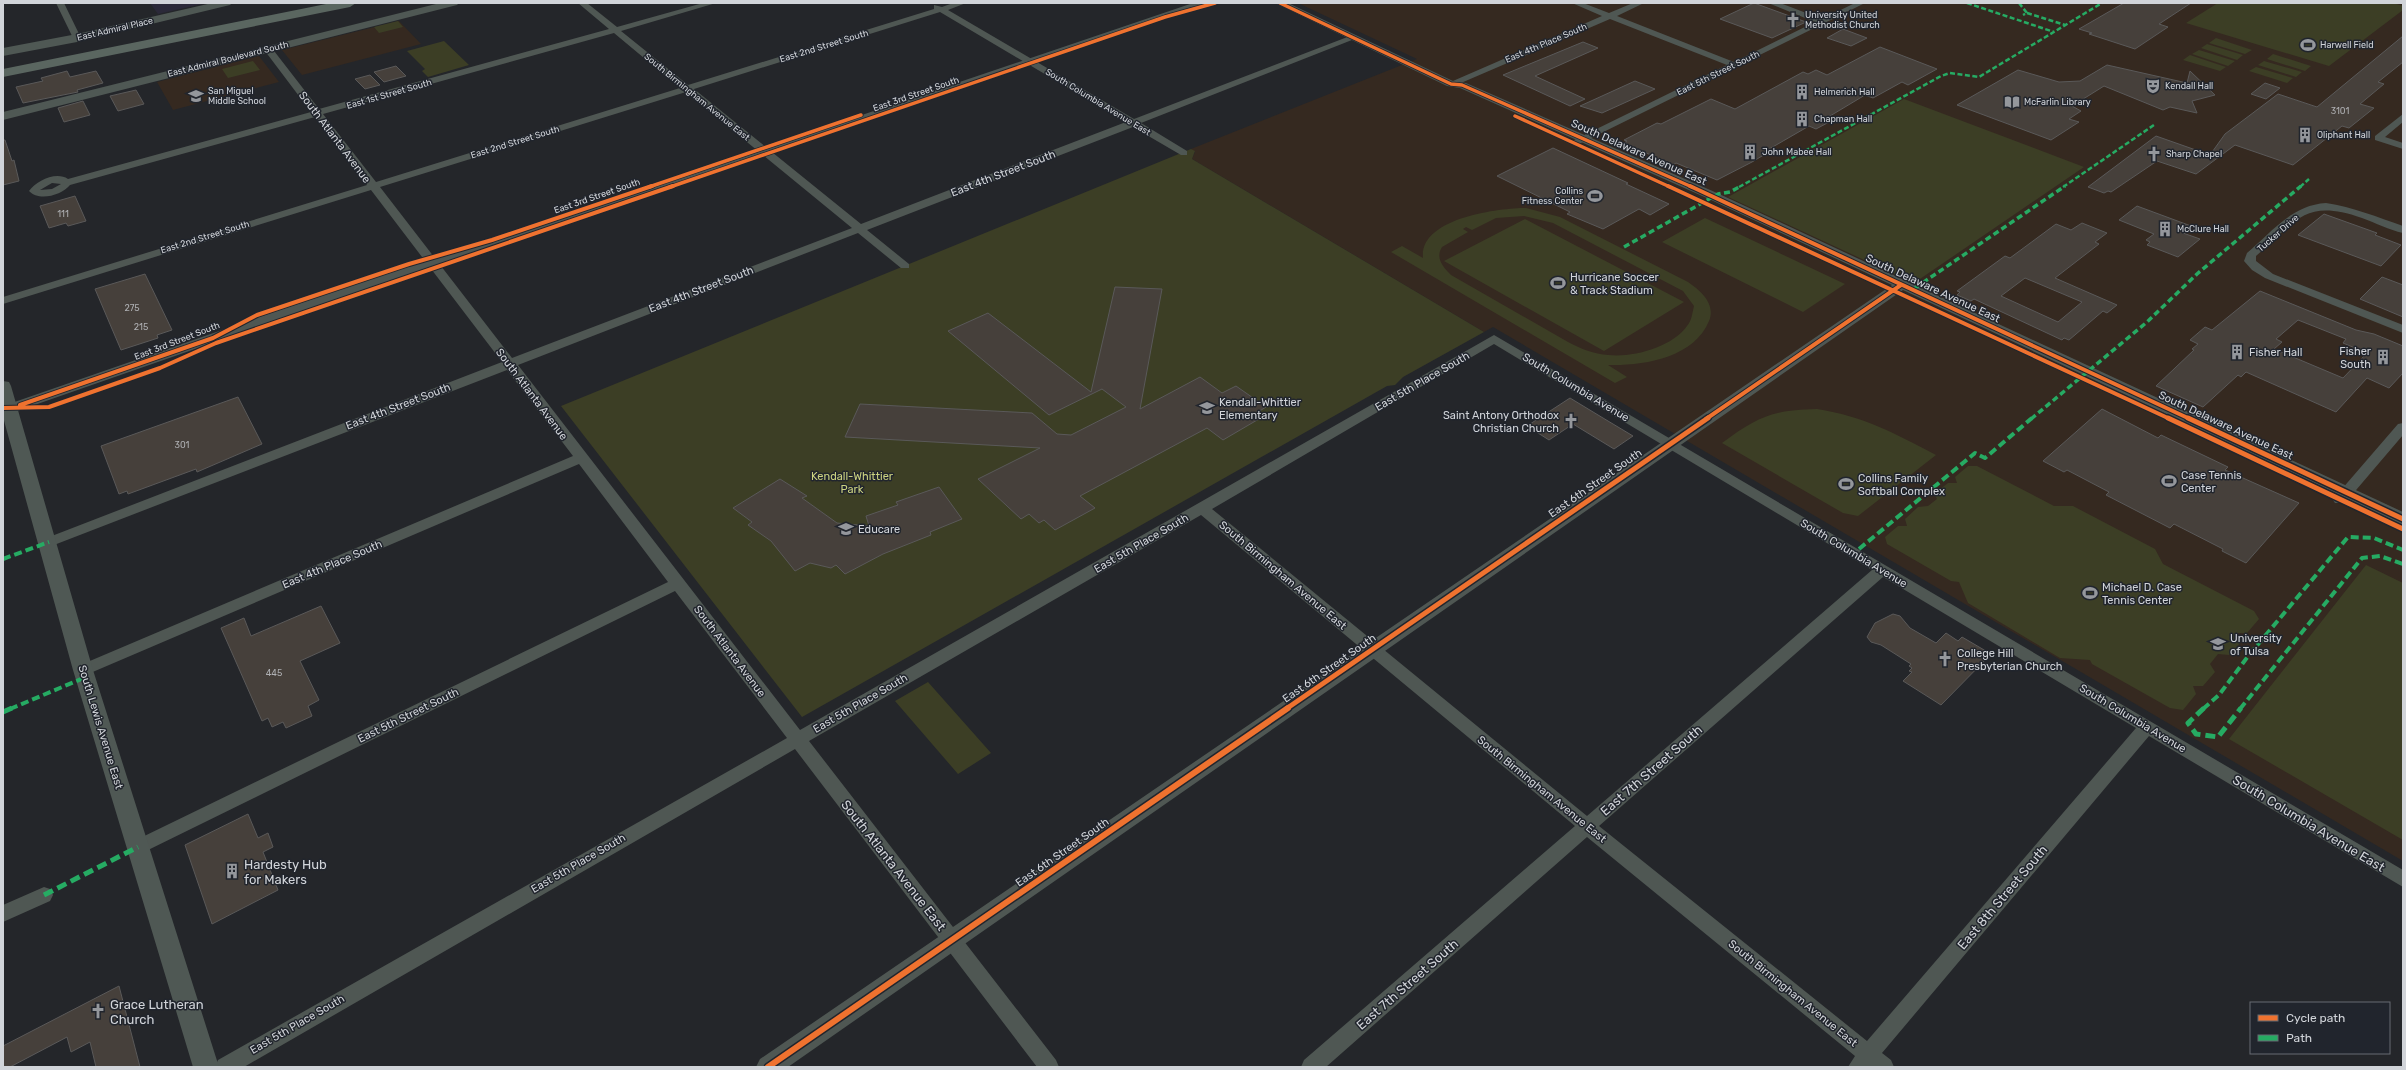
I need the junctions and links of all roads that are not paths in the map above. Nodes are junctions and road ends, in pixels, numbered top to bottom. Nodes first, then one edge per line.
1 (60, 3) edge
2 (226, 3) edge
3 (309, 3) edge
4 (350, 3) edge
5 (453, 3) edge
6 (582, 3) edge
7 (712, 3) edge
8 (929, 3) edge
9 (962, 3) edge
10 (1194, 3) edge
11 (1203, 3) edge
12 (1280, 3) edge
13 (1576, 3) edge
14 (1640, 3) edge
15 (1772, 3) edge
16 (1861, 3) edge
17 (940, 10) junction
18 (1178, 10) junction
19 (1609, 16) junction
20 (1823, 22) junction
21 (615, 30) junction
22 (78, 38) junction
23 (1353, 38) junction
24 (268, 49) junction
25 (3, 52) edge
26 (1028, 61) junction
27 (3, 64) edge
28 (1734, 65) junction
29 (3, 73) edge
30 (1451, 84) junction
31 (686, 89) junction
32 (318, 114) junction
33 (3, 116) edge
34 (2403, 116) edge
35 (1132, 123) junction
36 (1580, 141) junction
37 (2403, 146) edge
38 (764, 152) junction
39 (1184, 153) dead end
40 (66, 183) dead end
41 (372, 186) junction
42 (858, 229) junction
43 (2403, 230) edge
44 (432, 264) junction
45 (905, 266) dead end
46 (67, 280) junction
47 (1897, 288) junction
48 (3, 296) edge
49 (3, 302) edge
50 (2403, 329) edge
51 (1494, 339) joint
52 (509, 363) junction
53 (3, 386) edge
54 (6, 410) edge
55 (2403, 427) edge
56 (1670, 444) junction
57 (580, 458) junction
58 (2344, 496) junction
59 (1202, 508) junction
60 (2403, 519) edge
61 (2403, 529) edge
62 (49, 542) junction
63 (1882, 569) junction
64 (678, 583) junction
65 (1373, 650) junction
66 (83, 670) junction
67 (2147, 727) junction
68 (797, 739) junction
69 (2215, 767) joint
70 (1587, 826) junction
71 (138, 847) junction
72 (2403, 879) edge
73 (44, 895) dead end
74 (3, 914) edge
75 (952, 940) junction
76 (1863, 1061) edge
77 (206, 1067) edge
78 (225, 1067) edge
79 (768, 1067) edge
80 (1049, 1067) edge
81 (1311, 1067) edge
82 (1884, 1067) edge

1 - 22 street
2 - 22 main road, East Admiral Place
3 - 27 highway
4 - 29 highway
5 - 24 main road, East Admiral Boulevard South
6 - 21 street, South Birmingham Avenue East
7 - 21 street, East 1st Street South
8 - 17 street, South Columbia Avenue East
9 - 17 street, East 2nd Street South
10 - 18 street
11 - 18 street, East 3rd Street South
12 - 23 street, South Delaware Avenue East
13 - 19 street
14 - 19 street, East 4th Place South
15 - 20 street
16 - 20 street, East 5th Street South
17 - 26 street, South Columbia Avenue East
17 - 31 street, East 2nd Street South
18 - 26 street, East 3rd Street South
19 - 28 street
19 - 30 street, East 4th Place South
20 - 28 street, East 5th Street South
21 - 31 street, South Birmingham Avenue East
21 - 32 street, East 1st Street South
22 - 25 main road, East Admiral Place
23 - 30 street, South Delaware Avenue East
23 - 35 street, East 4th Street South
24 - 32 street, South Atlanta Avenue
24 - 33 main road, East Admiral Boulevard South
26 - 35 street, South Columbia Avenue East
26 - 38 street, East 3rd Street South
28 - 36 street, East 5th Street South
30 - 36 street, South Delaware Avenue East
31 - 38 street, South Birmingham Avenue East
31 - 41 street, East 2nd Street South
32 - 40 street, East 1st Street South
32 - 41 street, South Atlanta Avenue
34 - 37 street
35 - 39 street, South Columbia Avenue East
35 - 42 street, East 4th Street South
36 - 47 street, South Delaware Avenue East
38 - 42 street, South Birmingham Avenue East
38 - 44 street, East 3rd Street South
41 - 44 street, South Atlanta Avenue
41 - 46 street, East 2nd Street South
42 - 45 street, South Birmingham Avenue East
42 - 52 street, East 4th Street South
43 - 50 street, Tucker Drive
44 - 52 street, South Atlanta Avenue
44 - 54 street, East 3rd Street South
46 - 48 street, East 2nd Street South
46 - 49 street, East 2nd Street South
47 - 56 street, East 6th Street South
47 - 58 street, South Delaware Avenue East
51 - 56 street, South Columbia Avenue
51 - 59 street, East 5th Place South
52 - 57 street, South Atlanta Avenue
52 - 62 street, East 4th Street South
53 - 54 main road, South Lewis Avenue East
54 - 62 main road, South Lewis Avenue East
55 - 58 street
56 - 63 street, South Columbia Avenue
56 - 65 street, East 6th Street South
57 - 64 street, South Atlanta Avenue
57 - 66 street, East 4th Place South
58 - 60 street, South Delaware Avenue East
58 - 61 street, South Delaware Avenue East
59 - 65 street, South Birmingham Avenue East
59 - 68 street, East 5th Place South
62 - 66 main road, South Lewis Avenue East
63 - 67 street, South Columbia Avenue
63 - 70 street, East 7th Street South
64 - 68 street, South Atlanta Avenue
64 - 71 street, East 5th Street South
65 - 70 street, South Birmingham Avenue East
65 - 75 street, East 6th Street South
66 - 71 main road, South Lewis Avenue East
67 - 69 street, South Columbia Avenue
67 - 76 street, East 8th Street South
68 - 75 street, South Atlanta Avenue East
68 - 78 street, East 5th Place South
69 - 72 street, South Columbia Avenue East
70 - 76 street, South Birmingham Avenue East
70 - 81 street, East 7th Street South
71 - 77 main road, South Lewis Avenue East
73 - 74 street
75 - 79 street, East 6th Street South
75 - 80 street, South Atlanta Avenue East
76 - 82 street, South Birmingham Avenue East

